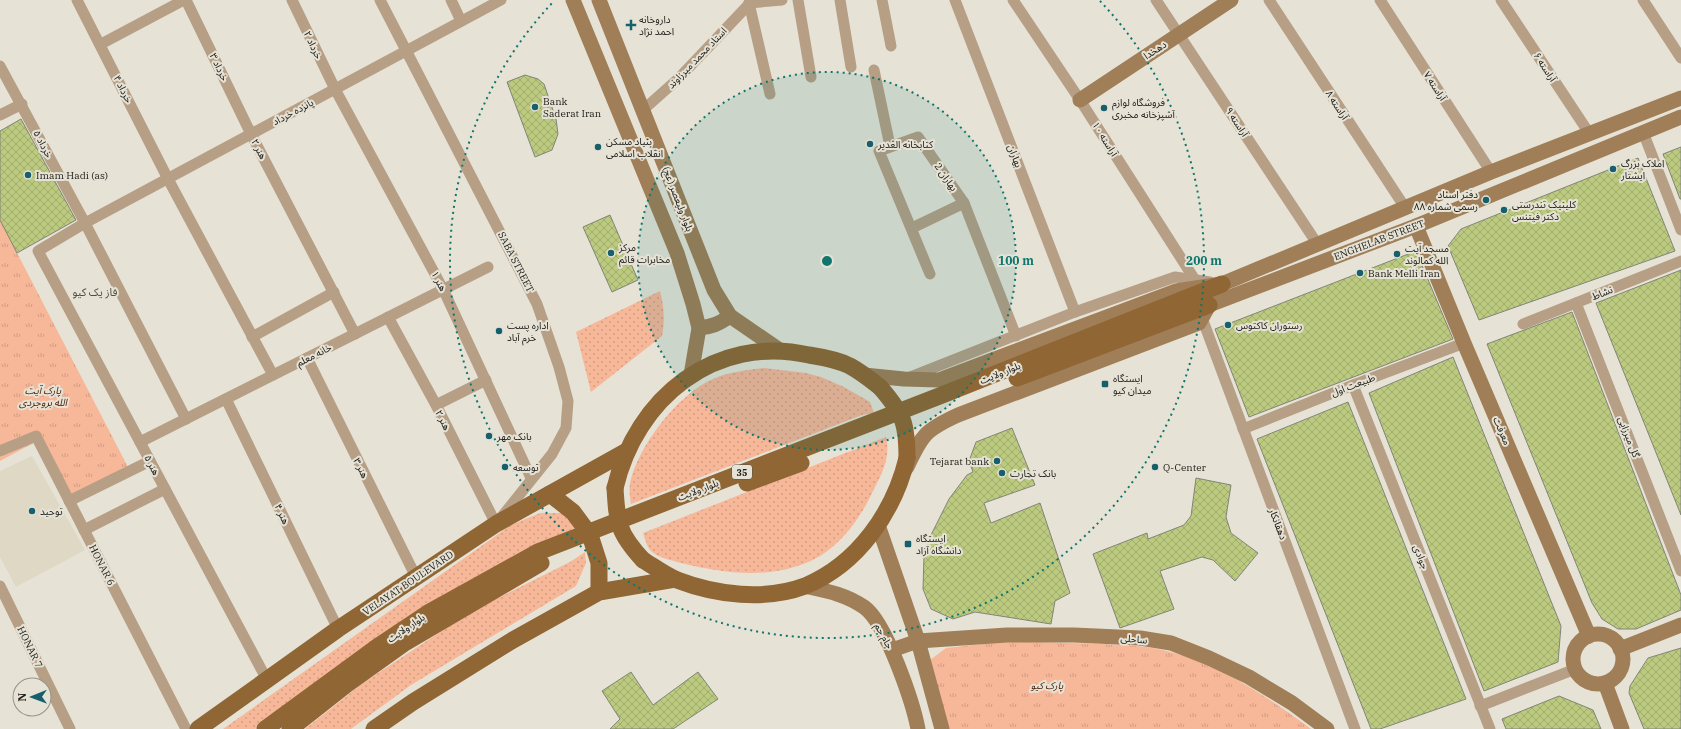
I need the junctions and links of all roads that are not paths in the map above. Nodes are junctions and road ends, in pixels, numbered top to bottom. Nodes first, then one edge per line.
1 (77, 0) edge
2 (185, 0) edge
3 (292, 0) edge
4 (380, 0) edge
5 (451, 0) edge
6 (501, 0) edge
7 (573, 0) edge
8 (599, 0) edge
9 (782, 0) edge
10 (798, 0) edge
11 (840, 0) edge
12 (882, 0) edge
13 (955, 0) edge
14 (1013, 0) edge
15 (1156, 0) edge
16 (1231, 0) edge
17 (1269, 0) edge
18 (1380, 0) edge
19 (1501, 0) edge
20 (1643, 0) edge
21 (751, 1) edge
22 (462, 21) junction
23 (1179, 34) junction
24 (101, 44) junction
25 (891, 46) dead end
26 (407, 51) junction
27 (1681, 58) edge
28 (0, 66) edge
29 (850, 67) dead end
30 (874, 70) dead end
31 (811, 77) dead end
32 (335, 89) junction
33 (770, 94) dead end
34 (1681, 98) edge
35 (1080, 100) junction
36 (22, 104) junction
37 (642, 110) junction
38 (0, 115) edge
39 (1681, 117) edge
40 (1643, 132) junction
41 (1589, 133) junction
42 (251, 134) junction
43 (890, 146) junction
44 (1491, 172) junction
45 (168, 179) junction
46 (964, 203) junction
47 (1406, 209) junction
48 (85, 223) junction
49 (1416, 226) junction
50 (912, 228) junction
51 (1681, 230) edge
52 (1318, 245) junction
53 (38, 251) joint
54 (1681, 261) edge
55 (488, 267) dead end
56 (930, 274) dead end
57 (1195, 280) junction
58 (1222, 284) junction
59 (443, 289) junction
60 (334, 292) junction
61 (1576, 303) junction
62 (1075, 312) junction
63 (1206, 312) junction
64 (730, 316) junction
65 (388, 317) junction
66 (1523, 324) dead end
67 (699, 328) junction
68 (355, 334) junction
69 (1016, 336) junction
70 (252, 337) junction
71 (1464, 343) junction
72 (781, 351) junction
73 (307, 358) junction
74 (273, 375) junction
75 (691, 375) junction
76 (864, 375) junction
77 (904, 379) junction
78 (486, 380) junction
79 (1353, 385) junction
80 (226, 399) junction
81 (436, 405) junction
82 (186, 419) junction
83 (1243, 429) junction
84 (140, 442) junction
85 (0, 451) edge
86 (627, 451) junction
87 (150, 461) junction
88 (531, 478) junction
89 (902, 478) junction
90 (165, 489) junction
91 (550, 494) junction
92 (70, 501) junction
93 (496, 524) junction
94 (878, 525) junction
95 (84, 530) junction
96 (1681, 571) edge
97 (416, 577) junction
98 (675, 579) junction
99 (0, 586) edge
100 (804, 586) junction
101 (599, 592) junction
102 (1681, 625) edge
103 (338, 629) junction
104 (1589, 636) junction
105 (918, 641) junction
106 (1620, 649) junction
107 (892, 650) junction
108 (1575, 669) junction
109 (267, 680) junction
110 (1604, 683) junction
111 (1480, 706) junction
112 (70, 729) edge
113 (186, 729) edge
114 (198, 729) edge
115 (265, 729) edge
116 (290, 729) edge
117 (374, 729) edge
118 (918, 729) edge
119 (942, 729) edge
120 (1326, 729) edge
121 (1355, 729) edge
122 (1490, 729) edge
123 (1622, 729) edge

1 - 24 street, خرداد ۴
2 - 24 street
2 - 42 street, خرداد ۳
3 - 32 street, خرداد ۲
4 - 26 street, SABA STREET
5 - 22 street
6 - 22 street, پانزده خرداد
7 - 67 main road
8 - 37 main road, بلوار ولیعصر (عج)
9 - 21 street
10 - 31 street
11 - 29 street
12 - 25 street
13 - 62 street, بهاران
14 - 35 street, آراسته ۱۰
15 - 23 street, آراسته ۹
16 - 23 main road, دهخدا
17 - 47 street, آراسته ۸
18 - 44 street, آراسته ۷
19 - 41 street, آراسته ۶
20 - 27 street
21 - 33 street
21 - 37 street, استاد محمد میرزاوند
22 - 26 street, پانزده خرداد
23 - 35 main road, دهخدا
23 - 52 street, آراسته ۹
24 - 45 street, خرداد ۴
26 - 32 street, پانزده خرداد
26 - 88 street, SABA STREET
28 - 36 street, خرداد ۵
30 - 43 street
32 - 42 street, پانزده خرداد
32 - 59 street, هنر ۱
34 - 41 main road, ENGHELAB STREET / 35
35 - 57 street, آراسته ۱۰
36 - 38 street
36 - 48 street, خرداد ۵
37 - 64 main road, بلوار ولیعصر (عج)
39 - 40 main road, ENGHELAB STREET / 35
40 - 49 main road, ENGHELAB STREET / 35
40 - 51 street
41 - 44 main road, ENGHELAB STREET / 35
42 - 45 street, پانزده خرداد
42 - 60 street, هنر ۲
43 - 46 street, بهاران 2
43 - 50 street
44 - 47 main road, ENGHELAB STREET / 35
45 - 48 street, پانزده خرداد
45 - 70 street, خرداد ۴
46 - 50 street
46 - 69 street, بهاران 2
47 - 52 main road, ENGHELAB STREET / 35
48 - 53 street, پانزده خرداد
48 - 82 street, خرداد ۵
49 - 63 main road, ENGHELAB STREET / 35
49 - 71 main road, معرفت
50 - 56 street
52 - 58 main road, ENGHELAB STREET / 35
53 - 84 street, هنر ۵
54 - 61 street, نشاط
55 - 59 street, خانه معلم
57 - 58 street
57 - 62 street
58 - 77 main road, ENGHELAB STREET
58 - 115 main road, بلوار ولایت / 35
59 - 65 street, خانه معلم
59 - 78 street, هنر ۱
60 - 68 street, هنر ۲
60 - 70 street
61 - 66 street, نشاط
61 - 96 street, گل میرزایی
62 - 69 street
63 - 83 street, دهقانکار
63 - 89 main road, ENGHELAB STREET
63 - 116 main road, بلوار ولایت / 35
64 - 67 main road
64 - 72 main road, بلوار ولیعصر (عج)
65 - 68 street, خانه معلم
65 - 81 street, هنر ۲
67 - 75 main road
68 - 73 street, خانه معلم
69 - 77 street
70 - 74 street, خرداد ۴
71 - 79 street, طبیعت اول
71 - 104 main road, معرفت
72 - 75 main road
72 - 76 main road
73 - 74 street, خانه معلم
73 - 97 street, هنر ۳
74 - 80 street, خانه معلم
75 - 86 main road
76 - 77 main road, ENGHELAB STREET
76 - 89 main road, bridge
78 - 81 street
78 - 88 street, هنر ۱
79 - 83 street, طبیعت اول
79 - 111 street, جوادی
80 - 82 street, خانه معلم
80 - 103 street, هنر ۴
81 - 93 street, هنر ۲
82 - 84 street, خانه معلم
83 - 121 street, دهقانکار
84 - 87 street, هنر ۵
85 - 92 street, HONAR 6
86 - 91 main road, VELAYAT BOULEVARD
86 - 98 main road, bridge
87 - 90 street, هنر ۵
87 - 92 street
88 - 93 street, SABA STREET
89 - 94 main road
90 - 95 street
90 - 109 street, هنر ۵
91 - 93 main road, VELAYAT BOULEVARD
91 - 101 main road, bridge
92 - 95 street, HONAR 6
93 - 97 main road, VELAYAT BOULEVARD
94 - 100 main road
94 - 105 main road
95 - 113 street, HONAR 6
97 - 103 main road, VELAYAT BOULEVARD
98 - 100 main road
98 - 101 main road
99 - 112 street, HONAR 7
100 - 107 main road, جام جم
101 - 117 main road
102 - 106 main road
103 - 109 main road, VELAYAT BOULEVARD
104 - 106 main road
104 - 108 main road
105 - 107 main road, ساحلی
105 - 119 main road
105 - 120 main road, ساحلی
106 - 110 main road
107 - 118 main road, جام جم
108 - 110 main road
108 - 111 street
109 - 114 main road, VELAYAT BOULEVARD
110 - 123 main road
111 - 122 street, جوادی

